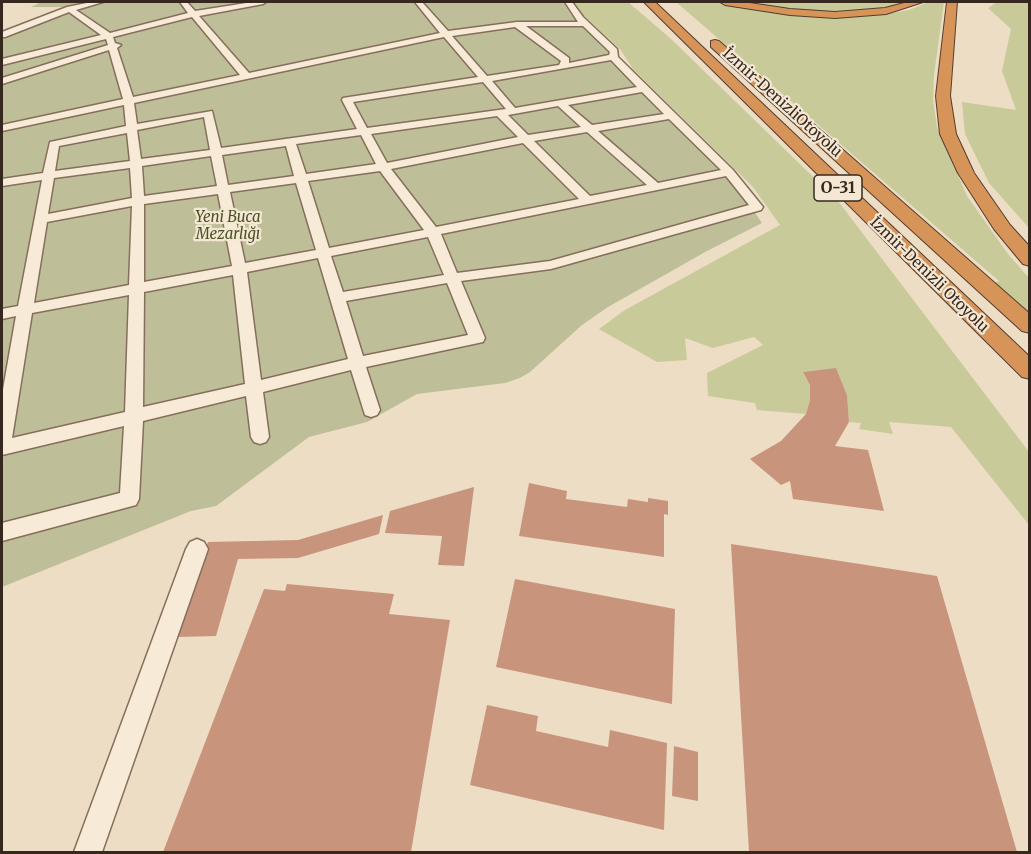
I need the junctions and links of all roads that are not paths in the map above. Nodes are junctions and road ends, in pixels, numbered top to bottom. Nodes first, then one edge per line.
1 (83, 2) edge
2 (99, 2) edge
3 (183, 2) edge
4 (263, 2) edge
5 (418, 2) edge
6 (569, 2) edge
7 (636, 2) edge
8 (649, 2) edge
9 (668, 2) edge
10 (725, 2) edge
11 (918, 2) edge
12 (952, 2) edge
13 (73, 5) edge
14 (197, 17) junction
15 (517, 24) junction
16 (584, 24) junction
17 (447, 34) junction
18 (2, 35) edge
19 (145, 37) dead end
20 (115, 42) junction
21 (613, 57) junction
22 (2, 62) edge
23 (562, 67) junction
24 (717, 68) junction
25 (246, 76) junction
26 (485, 78) junction
27 (2, 81) edge
28 (644, 89) junction
29 (128, 101) junction
30 (560, 103) junction
31 (513, 111) junction
32 (500, 113) junction
33 (670, 116) junction
34 (2, 128) edge
35 (132, 129) junction
36 (590, 129) junction
37 (364, 132) junction
38 (525, 139) junction
39 (290, 142) junction
40 (216, 152) junction
41 (136, 164) junction
42 (383, 167) junction
43 (729, 172) junction
44 (48, 176) junction
45 (301, 177) junction
46 (2, 182) edge
47 (655, 186) junction
48 (223, 189) junction
49 (587, 200) junction
50 (138, 201) junction
51 (41, 219) junction
52 (433, 232) junction
53 (323, 251) junction
54 (1029, 260) edge
55 (239, 267) junction
56 (452, 278) junction
57 (136, 288) junction
58 (337, 298) junction
59 (25, 309) junction
60 (2, 314) edge
61 (1029, 326) edge
62 (357, 363) junction
63 (1029, 371) edge
64 (254, 388) junction
65 (370, 410) dead end
66 (134, 417) junction
67 (260, 437) dead end
68 (2, 441) edge
69 (2, 448) edge
70 (2, 532) edge
71 (197, 549) dead end
72 (88, 852) edge

1 - 13 lane
2 - 13 lane
3 - 14 lane
4 - 14 lane
5 - 17 lane
6 - 16 lane
7 - 24 highway
8 - 24 highway, İzmir-Denizli Otoyolu / O-31
9 - 61 highway, İzmir-DenizliOtoyolu / O-31
10 - 11 highway
12 - 54 highway
13 - 18 lane
13 - 20 lane
14 - 19 lane
14 - 20 lane
14 - 25 lane
15 - 16 lane
15 - 17 lane
15 - 23 lane
16 - 21 lane
17 - 25 lane
17 - 26 lane
20 - 22 lane
20 - 27 lane
20 - 29 lane
21 - 23 lane
21 - 28 lane
23 - 26 lane
24 - 63 highway, İzmir-Denizli Otoyolu / O-31
25 - 29 lane
26 - 31 lane
26 - 37 lane
28 - 30 lane
28 - 33 lane
29 - 34 lane
29 - 35 lane
30 - 31 lane
30 - 36 lane
31 - 32 lane
32 - 37 lane
32 - 38 lane
33 - 36 lane
33 - 43 lane
35 - 40 lane
35 - 41 lane
35 - 44 lane
36 - 38 lane
36 - 47 lane
37 - 39 lane
37 - 42 lane
38 - 42 lane
38 - 49 lane
39 - 40 lane
39 - 45 lane
40 - 41 lane
40 - 48 lane
41 - 44 lane
41 - 50 lane
42 - 45 lane
42 - 52 lane
43 - 47 lane
43 - 56 lane
44 - 46 lane
44 - 51 lane
45 - 48 lane
45 - 53 lane
47 - 49 lane
48 - 50 lane
48 - 55 lane
49 - 52 lane
50 - 51 lane
50 - 57 lane
51 - 59 lane
52 - 53 lane
52 - 56 lane
53 - 55 lane
53 - 58 lane
55 - 57 lane
55 - 64 lane
56 - 58 lane
56 - 62 lane
57 - 59 lane
57 - 66 lane
58 - 62 lane
59 - 60 lane
59 - 68 lane
62 - 64 lane
62 - 65 lane
64 - 66 lane
64 - 67 lane
66 - 69 lane
66 - 70 lane
71 - 72 lane

